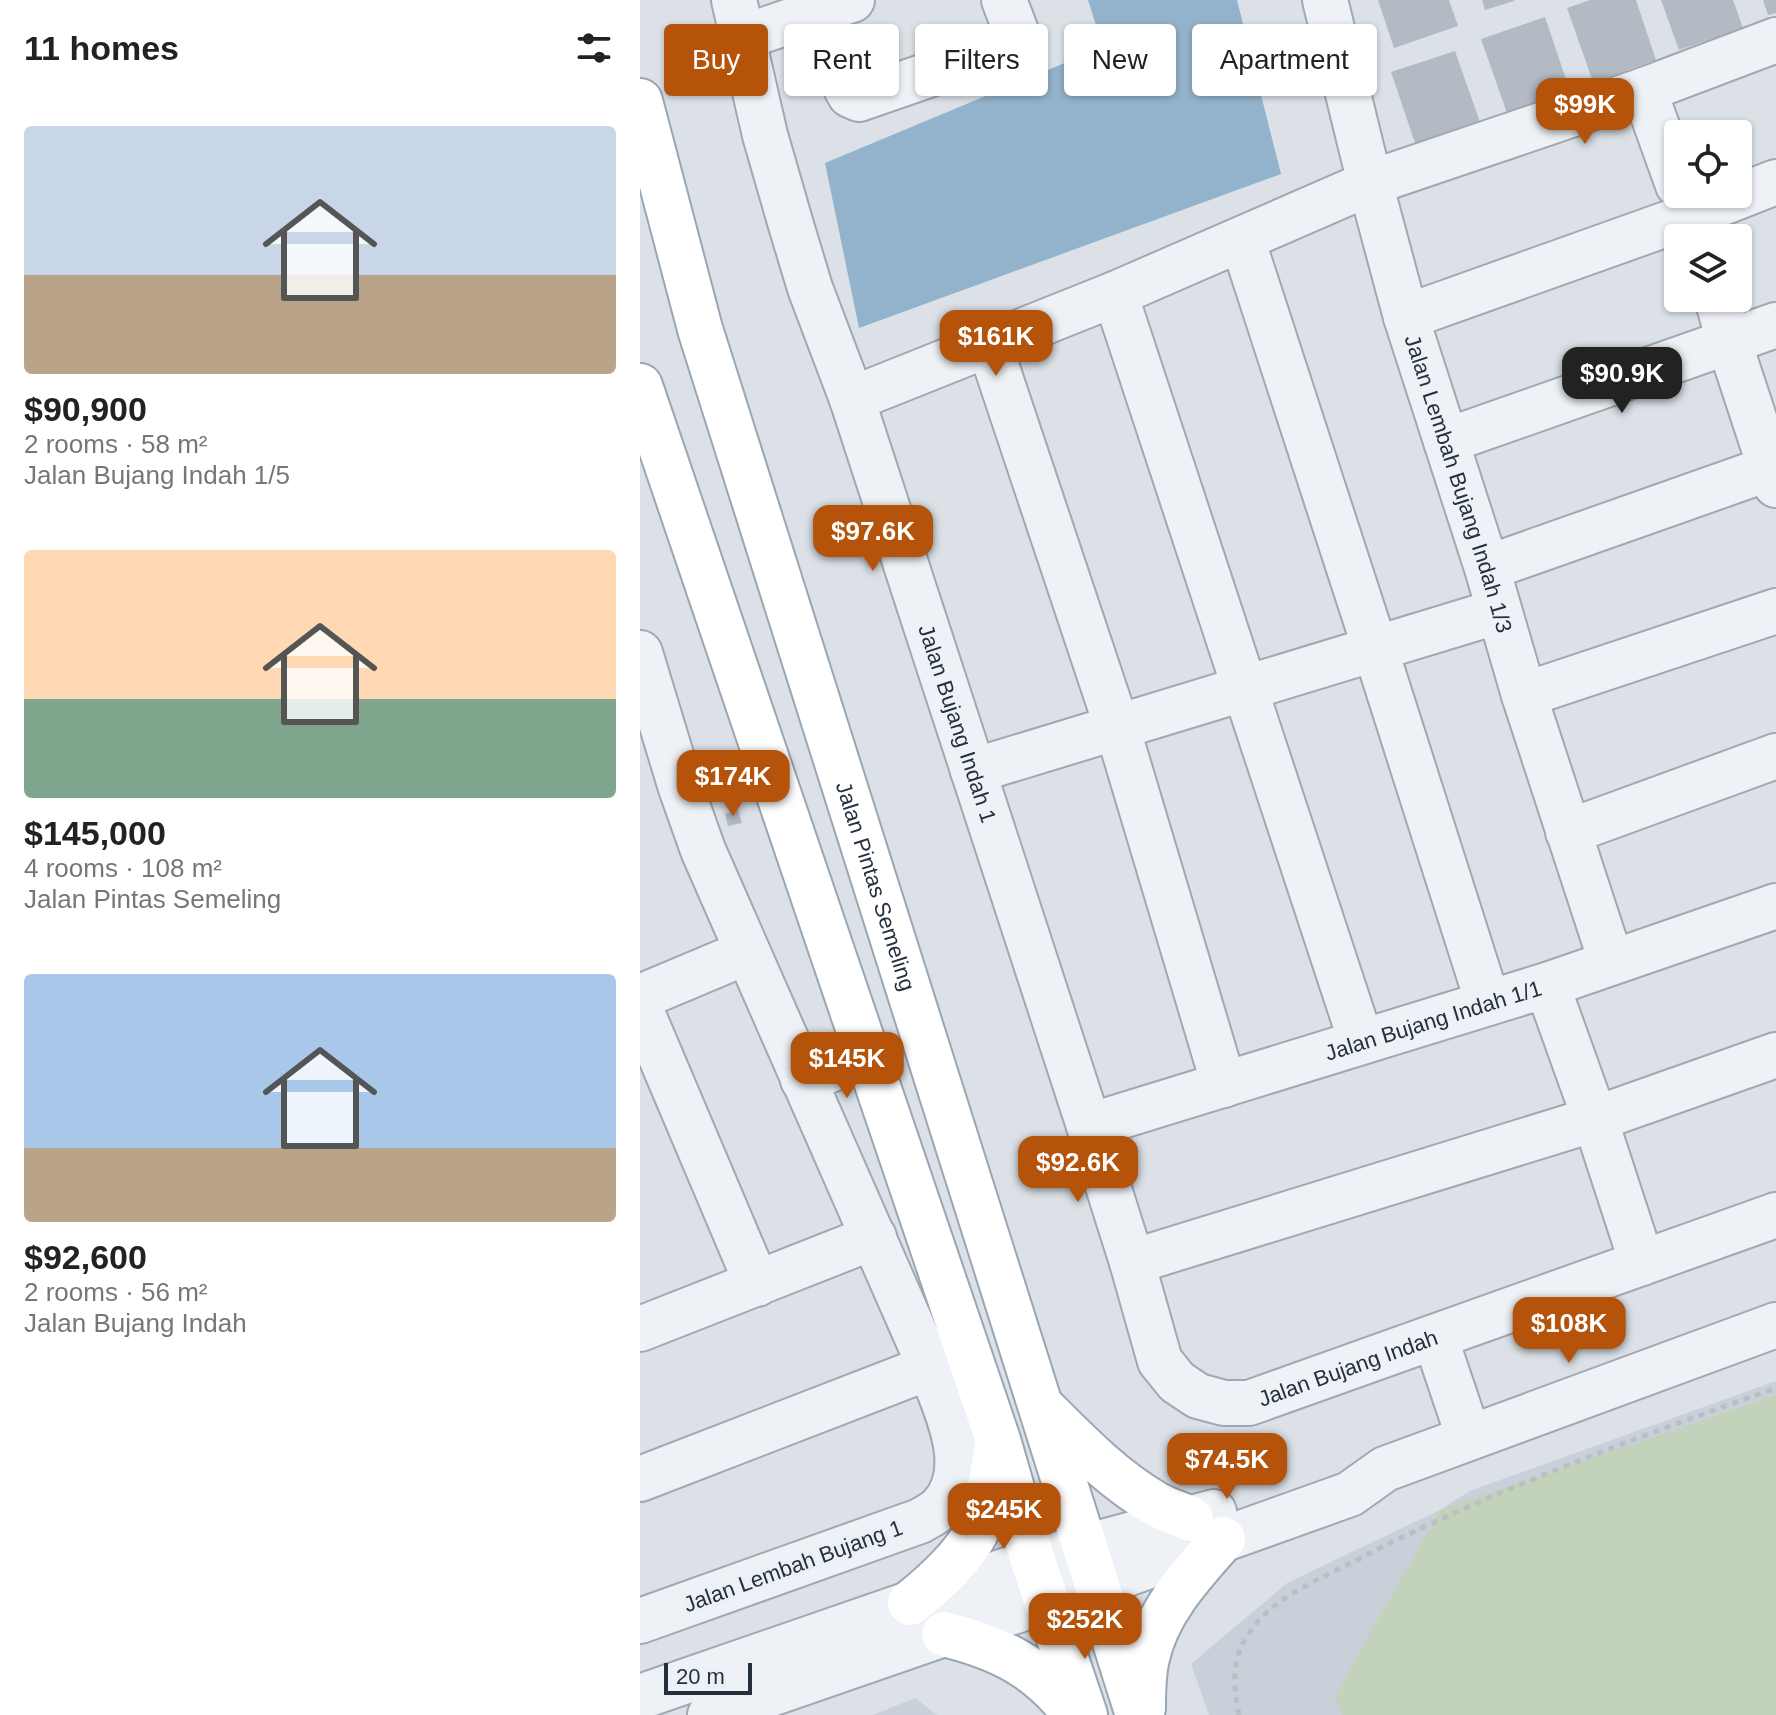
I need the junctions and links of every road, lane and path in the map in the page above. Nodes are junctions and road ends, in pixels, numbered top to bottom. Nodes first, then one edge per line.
1 (1004, 0) edge
2 (1325, 0) edge
3 (836, 5) edge
4 (737, 19) edge
5 (1776, 40) edge
6 (1644, 90) junction
7 (640, 101) edge
8 (1664, 146) edge
9 (1776, 182) edge
10 (1370, 183) junction
11 (1752, 189) edge
12 (1686, 208) edge
13 (1242, 239) junction
14 (1115, 294) junction
15 (1721, 312) edge
16 (1406, 317) junction
17 (1776, 325) edge
18 (1729, 342) junction
19 (989, 344) junction
20 (640, 386) edge
21 (852, 399) junction
22 (1446, 441) junction
23 (1774, 473) edge
24 (1487, 568) junction
25 (1499, 611) junction
26 (1776, 611) edge
27 (1375, 648) junction
28 (640, 653) edge
29 (1245, 688) junction
30 (1524, 695) junction
31 (1117, 727) junction
32 (652, 736) edge
33 (1776, 756) edge
34 (973, 771) junction
35 (1568, 832) junction
36 (1776, 906) edge
37 (747, 952) junction
38 (1611, 961) junction
39 (1547, 985) junction
40 (640, 997) edge
41 (1488, 1003) junction
42 (640, 1008) edge
43 (1361, 1041) junction
44 (1776, 1055) edge
45 (868, 1056) junction
46 (803, 1080) junction
47 (1224, 1085) junction
48 (1595, 1119) junction
49 (1089, 1126) junction
50 (1776, 1215) edge
51 (874, 1237) junction
52 (1132, 1262) junction
53 (1642, 1263) junction
54 (757, 1284) junction
55 (1776, 1325) edge
56 (640, 1329) edge
57 (1435, 1337) junction
58 (930, 1367) junction
59 (1776, 1388) edge
60 (1040, 1406) junction
61 (1469, 1438) junction
62 (998, 1440) junction
63 (640, 1479) edge
64 (1207, 1529) junction
65 (1090, 1566) junction
66 (1039, 1581) junction
67 (910, 1603) junction
68 (640, 1621) edge
69 (944, 1634) junction
70 (640, 1697) edge
71 (710, 1715) edge
72 (1075, 1715) edge
73 (1085, 1715) edge
74 (1140, 1715) edge
75 (1239, 1715) edge

1 - 3 street
2 - 10 street, Jalan Lembah Bujang Indah 1/3
3 - 4 street
4 - 21 street, Jalan Bujang Indah 1
5 - 6 street
6 - 8 street
6 - 10 street
7 - 60 main road, Jalan Pintas Semeling
9 - 11 street
10 - 13 street
10 - 16 street, Jalan Lembah Bujang Indah 1/3
12 - 16 street
13 - 14 street
13 - 27 street
14 - 19 street
14 - 29 street
15 - 18 street
16 - 22 street, Jalan Lembah Bujang Indah 1/3
17 - 18 street
18 - 22 street
18 - 23 street
19 - 21 street
19 - 31 street
20 - 45 main road
21 - 34 street, Jalan Bujang Indah 1
22 - 24 street, Jalan Lembah Bujang Indah 1/3
23 - 24 street
24 - 25 street, Jalan Lembah Bujang Indah 1/3
25 - 27 street
25 - 30 street, Jalan Lembah Bujang Indah 1/3
26 - 30 street
27 - 29 street
27 - 41 street
28 - 32 street, Jalan Lembah Bujang 1
29 - 31 street
29 - 43 street
30 - 35 street, Jalan Lembah Bujang Indah 1/3
31 - 34 street
31 - 47 street
32 - 37 street, Jalan Lembah Bujang 1
33 - 35 street
34 - 49 street, Jalan Bujang Indah 1
35 - 38 street, Jalan Lembah Bujang Indah 1/3
36 - 38 street, Jalan Bujang Indah 1/1
37 - 40 street
37 - 46 street, Jalan Lembah Bujang 1
38 - 39 street, Jalan Bujang Indah 1/1
39 - 41 street, Jalan Bujang Indah 1/1
39 - 48 street
41 - 43 street, Jalan Bujang Indah 1/1
42 - 54 street
43 - 47 street, Jalan Bujang Indah 1/1
44 - 48 street
45 - 46 street
45 - 62 main road
46 - 51 street, Jalan Lembah Bujang 1
47 - 49 street, Jalan Bujang Indah 1/1
48 - 52 street
48 - 53 street
49 - 52 street, Jalan Bujang Indah
50 - 53 street, Jalan Bujang Indah
51 - 54 street
51 - 58 street, Jalan Lembah Bujang 1
52 - 57 street, Jalan Bujang Indah
53 - 57 street, Jalan Bujang Indah
54 - 56 street
55 - 61 street
57 - 61 street
58 - 63 street
58 - 68 street, Jalan Lembah Bujang 1
59 - 75 path
60 - 64 main road
60 - 65 main road, Jalan Pintas Semeling
61 - 64 street
62 - 66 main road
62 - 67 main road
64 - 65 street
64 - 74 main road
65 - 66 street
65 - 74 main road, Jalan Pintas Semeling
66 - 67 street
66 - 69 street
66 - 73 main road
67 - 70 street
69 - 71 street
69 - 72 main road

